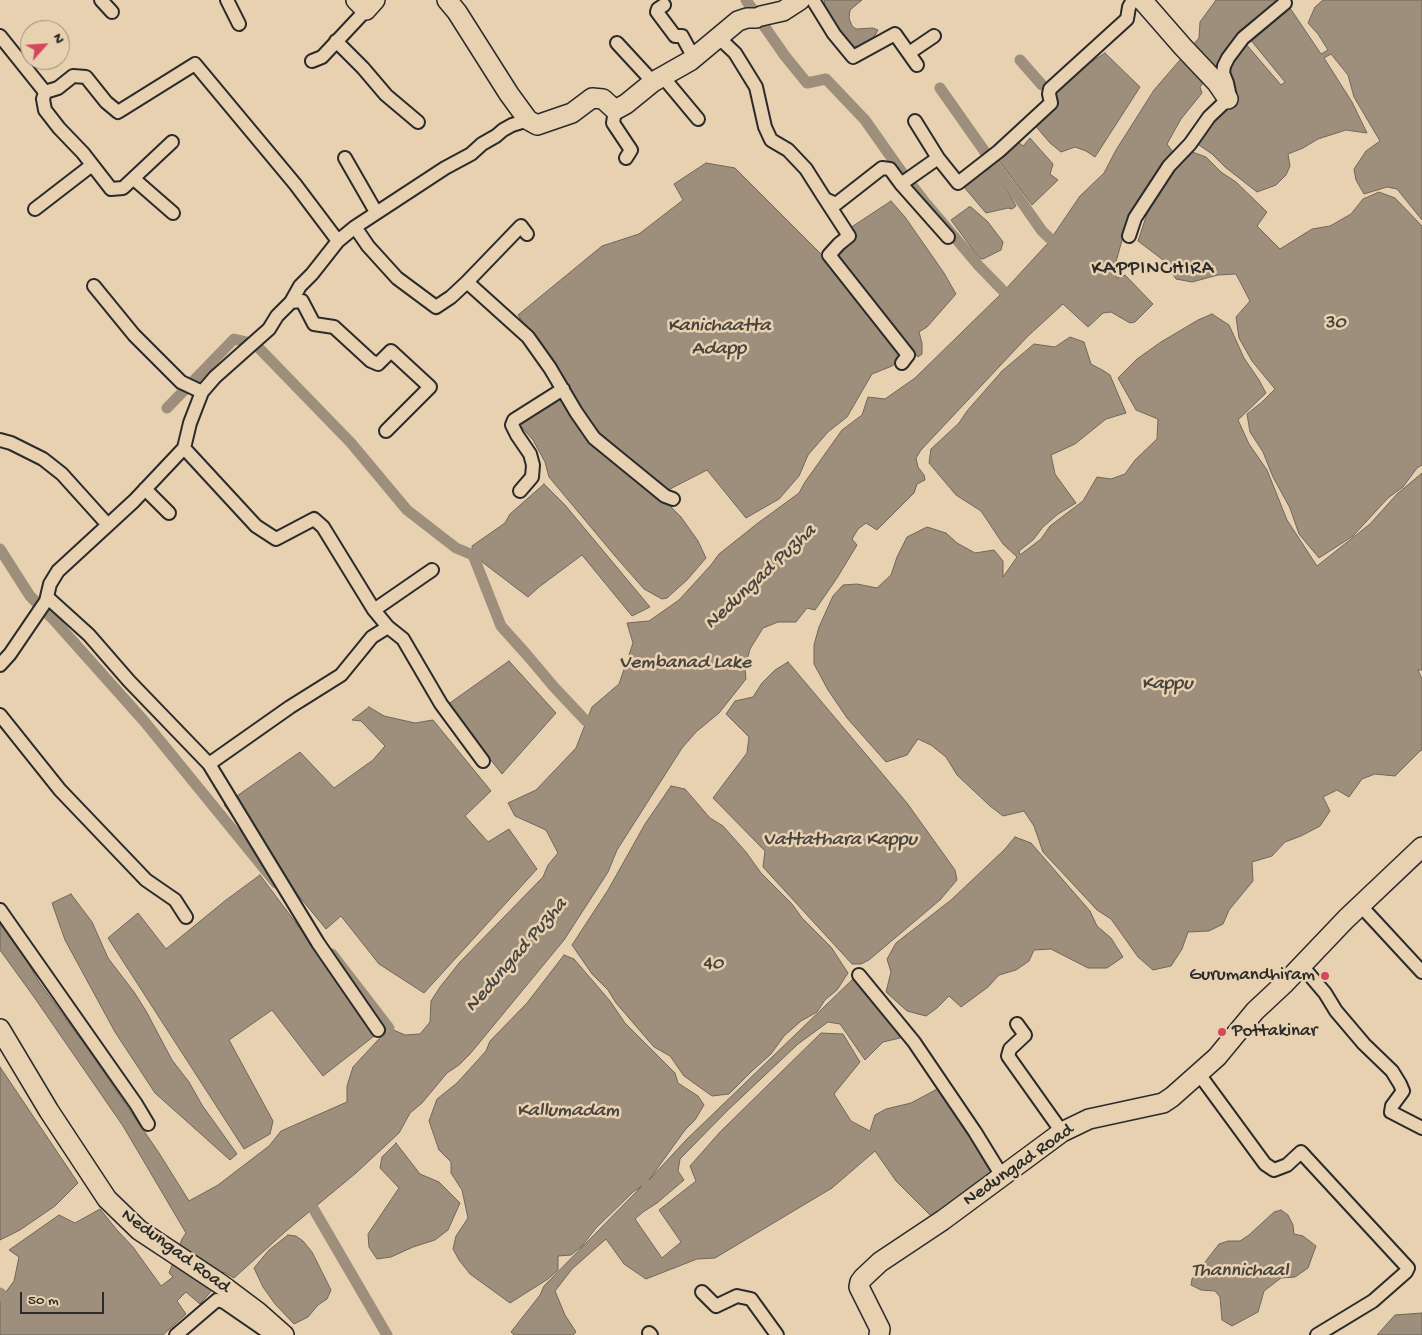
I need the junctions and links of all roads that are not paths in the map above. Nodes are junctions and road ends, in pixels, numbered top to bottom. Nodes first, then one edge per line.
1 (101, 0) edge
2 (227, 0) edge
3 (446, 0) edge
4 (800, 0) edge
5 (813, 0) edge
6 (1135, 2) edge
7 (366, 3) edge
8 (1284, 3) dead end
9 (664, 5) dead end
10 (112, 12) dead end
11 (239, 24) dead end
12 (0, 36) edge
13 (934, 36) dead end
14 (718, 37) junction
15 (336, 41) junction
16 (617, 43) dead end
17 (909, 53) junction
18 (694, 58) junction
19 (312, 62) dead end
20 (917, 65) dead end
21 (658, 80) junction
22 (45, 92) junction
23 (1228, 99) junction
24 (615, 110) junction
25 (698, 119) dead end
26 (528, 120) junction
27 (915, 121) dead end
28 (418, 122) dead end
29 (172, 142) dead end
30 (345, 158) dead end
31 (626, 158) dead end
32 (938, 158) junction
33 (92, 165) junction
34 (134, 179) junction
35 (901, 184) junction
36 (825, 199) junction
37 (35, 209) dead end
38 (376, 212) junction
39 (172, 213) dead end
40 (355, 227) junction
41 (527, 234) dead end
42 (1129, 236) dead end
43 (948, 237) dead end
44 (338, 241) junction
45 (467, 282) junction
46 (94, 286) dead end
47 (291, 302) junction
48 (902, 363) dead end
49 (562, 389) junction
50 (202, 392) junction
51 (386, 431) dead end
52 (0, 440) edge
53 (184, 448) junction
54 (145, 489) junction
55 (520, 491) dead end
56 (673, 499) dead end
57 (169, 514) dead end
58 (108, 525) junction
59 (432, 570) dead end
60 (47, 599) junction
61 (374, 610) junction
62 (388, 627) junction
63 (0, 665) edge
64 (0, 715) edge
65 (483, 761) dead end
66 (209, 764) junction
67 (1422, 847) edge
68 (1360, 905) junction
69 (0, 910) edge
70 (186, 917) dead end
71 (1302, 966) junction
72 (1422, 972) edge
73 (859, 975) dead end
74 (1017, 1024) dead end
75 (0, 1029) edge
76 (378, 1030) dead end
77 (1199, 1074) junction
78 (148, 1124) dead end
79 (1422, 1128) edge
80 (1062, 1132) junction
81 (1002, 1176) junction
82 (702, 1292) dead end
83 (176, 1335) edge
84 (272, 1335) edge
85 (284, 1335) edge
86 (778, 1335) edge
87 (879, 1335) edge
88 (1318, 1335) edge

1 - 10 street
2 - 11 street
3 - 26 street
4 - 14 street
5 - 17 street
6 - 23 street
6 - 32 street
7 - 15 street
8 - 23 street
9 - 18 street
12 - 22 street
13 - 17 street
14 - 18 street
14 - 36 street
15 - 19 street
15 - 28 street
16 - 21 street
17 - 20 street
18 - 21 street
21 - 24 street
21 - 25 street
22 - 33 street
22 - 44 street
23 - 42 street
24 - 26 street
24 - 31 street
26 - 38 street
27 - 32 street
29 - 34 street
30 - 38 street
32 - 35 street
33 - 34 street
33 - 37 street
34 - 39 street
35 - 36 street
35 - 43 street
36 - 48 street
38 - 40 street
40 - 44 street
40 - 45 street
41 - 45 street
44 - 47 street
45 - 49 street
46 - 50 street
47 - 50 street
47 - 51 street
49 - 55 street
49 - 56 street
50 - 53 street
52 - 58 street
53 - 54 street
53 - 61 street
54 - 57 street
54 - 58 street
58 - 60 street
59 - 61 street
60 - 63 street
60 - 66 street
61 - 62 street
62 - 65 street
62 - 66 street
64 - 70 street
66 - 76 street
67 - 68 street, Nedungad Road
68 - 71 street, Nedungad Road
68 - 72 street
69 - 78 street
71 - 77 street, Nedungad Road
71 - 79 street
73 - 81 street
74 - 80 street
75 - 85 street, Nedungad Road
77 - 80 street, Nedungad Road
77 - 88 street
80 - 81 street, Nedungad Road
81 - 87 street, Nedungad Road
82 - 86 street
83 - 84 street

